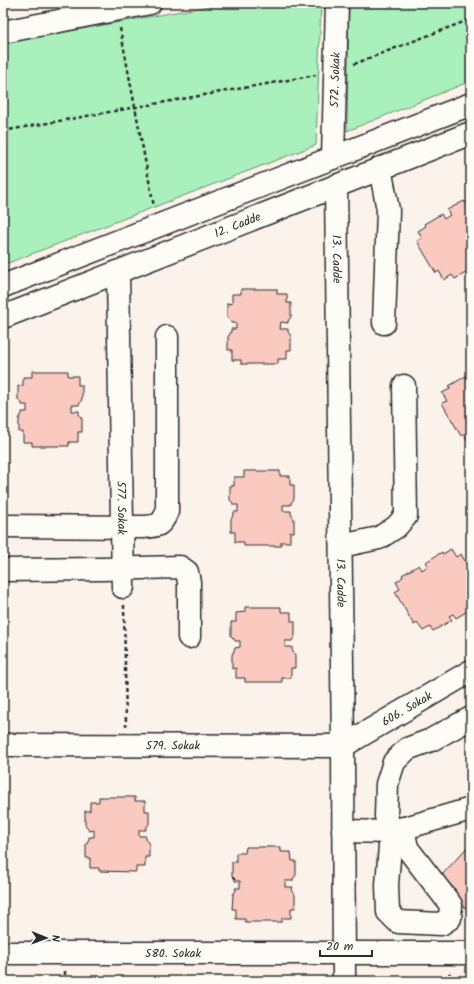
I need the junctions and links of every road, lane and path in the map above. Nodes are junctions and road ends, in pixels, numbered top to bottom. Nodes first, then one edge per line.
1 (150, 3) edge
2 (336, 3) edge
3 (116, 10) junction
4 (471, 19) edge
5 (3, 32) edge
6 (335, 71) junction
7 (471, 104) edge
8 (135, 107) junction
9 (3, 131) edge
10 (471, 133) edge
11 (333, 158) junction
12 (380, 168) junction
13 (336, 186) junction
14 (158, 226) junction
15 (118, 272) junction
16 (3, 286) edge
17 (3, 317) edge
18 (384, 323) dead end
19 (167, 337) dead end
20 (404, 386) dead end
21 (3, 526) edge
22 (122, 527) junction
23 (341, 546) junction
24 (3, 570) edge
25 (123, 577) junction
26 (189, 637) dead end
27 (471, 671) edge
28 (471, 718) edge
29 (3, 745) edge
30 (126, 745) junction
31 (343, 746) junction
32 (471, 809) edge
33 (397, 830) junction
34 (343, 831) junction
35 (344, 952) junction
36 (3, 953) edge
37 (471, 953) edge
38 (344, 981) edge

1 - 3 street
2 - 6 street, 572. Sokak
3 - 5 street
3 - 8 path
4 - 6 path
6 - 8 path
6 - 11 street, 572. Sokak
7 - 11 street
8 - 9 path
8 - 14 path
10 - 12 street, 12. Cadde
11 - 14 street
12 - 13 street, 12. Cadde
12 - 18 street
13 - 15 street, 12. Cadde
13 - 23 street, 13. Cadde
14 - 16 street
15 - 17 street, 12. Cadde
15 - 22 street, 577. Sokak
19 - 22 street
20 - 23 street
21 - 22 street
22 - 25 street, 577. Sokak
23 - 31 street, 13. Cadde
24 - 25 street
25 - 26 street
25 - 30 path
27 - 31 street, 606. Sokak
28 - 33 street
29 - 30 street, 579. Sokak
30 - 31 street, 579. Sokak
31 - 34 street, 13. Cadde
32 - 33 street
33 - 34 street
34 - 35 street, 13. Cadde
35 - 36 street, 580. Sokak
35 - 37 street, 580. Sokak
35 - 38 street, 13. Cadde

